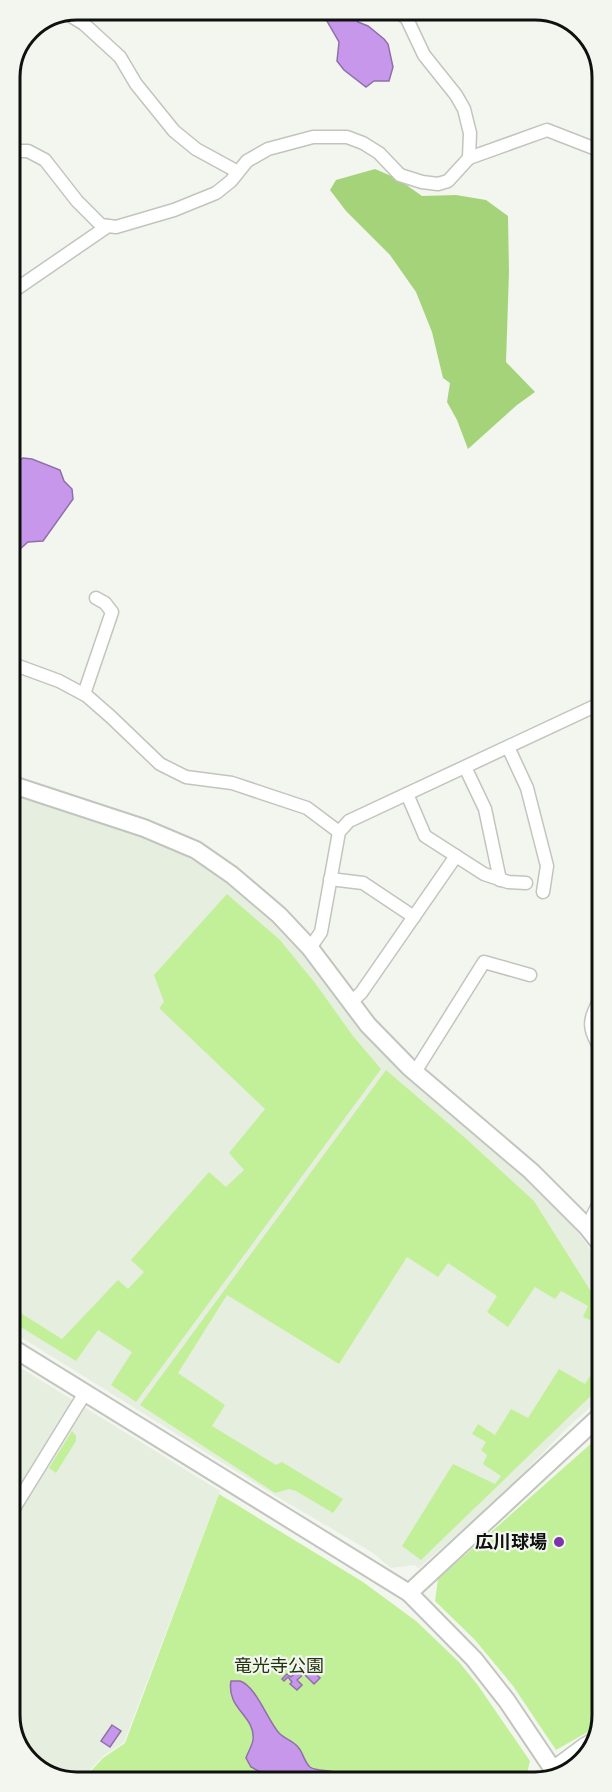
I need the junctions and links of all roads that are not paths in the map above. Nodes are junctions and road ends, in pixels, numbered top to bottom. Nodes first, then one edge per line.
1 (77, 20) edge
2 (407, 20) edge
3 (592, 148) edge
4 (20, 152) edge
5 (469, 158) junction
6 (238, 172) junction
7 (108, 226) junction
8 (20, 286) edge
9 (96, 598) dead end
10 (20, 667) edge
11 (84, 694) junction
12 (592, 707) edge
13 (508, 747) junction
14 (465, 767) junction
15 (20, 786) edge
16 (407, 794) junction
17 (339, 832) junction
18 (456, 856) junction
19 (330, 879) junction
20 (500, 880) junction
21 (526, 883) dead end
22 (543, 892) dead end
23 (414, 917) junction
24 (310, 948) junction
25 (530, 975) dead end
26 (351, 1002) junction
27 (415, 1072) junction
28 (592, 1217) edge
29 (587, 1227) junction
30 (592, 1233) edge
31 (20, 1353) edge
32 (86, 1393) junction
33 (592, 1423) edge
34 (20, 1499) edge
35 (409, 1593) junction
36 (585, 1744) edge
37 (554, 1769) edge
38 (547, 1771) edge

1 - 6 street
2 - 5 street
3 - 5 street
4 - 7 street
5 - 6 street
6 - 7 street
7 - 8 street
9 - 11 street
10 - 11 street
11 - 17 street
12 - 13 street
13 - 14 street
13 - 22 street
14 - 16 street
14 - 20 street
15 - 24 street
16 - 17 street
16 - 18 street
17 - 19 street
18 - 20 street
18 - 23 street
19 - 23 street
19 - 24 street
20 - 21 street
23 - 26 street
24 - 26 street
25 - 27 street
26 - 27 street
27 - 29 street
28 - 29 street
29 - 30 street
31 - 32 street
32 - 34 street
32 - 35 street
33 - 35 street
35 - 38 street
36 - 37 street

